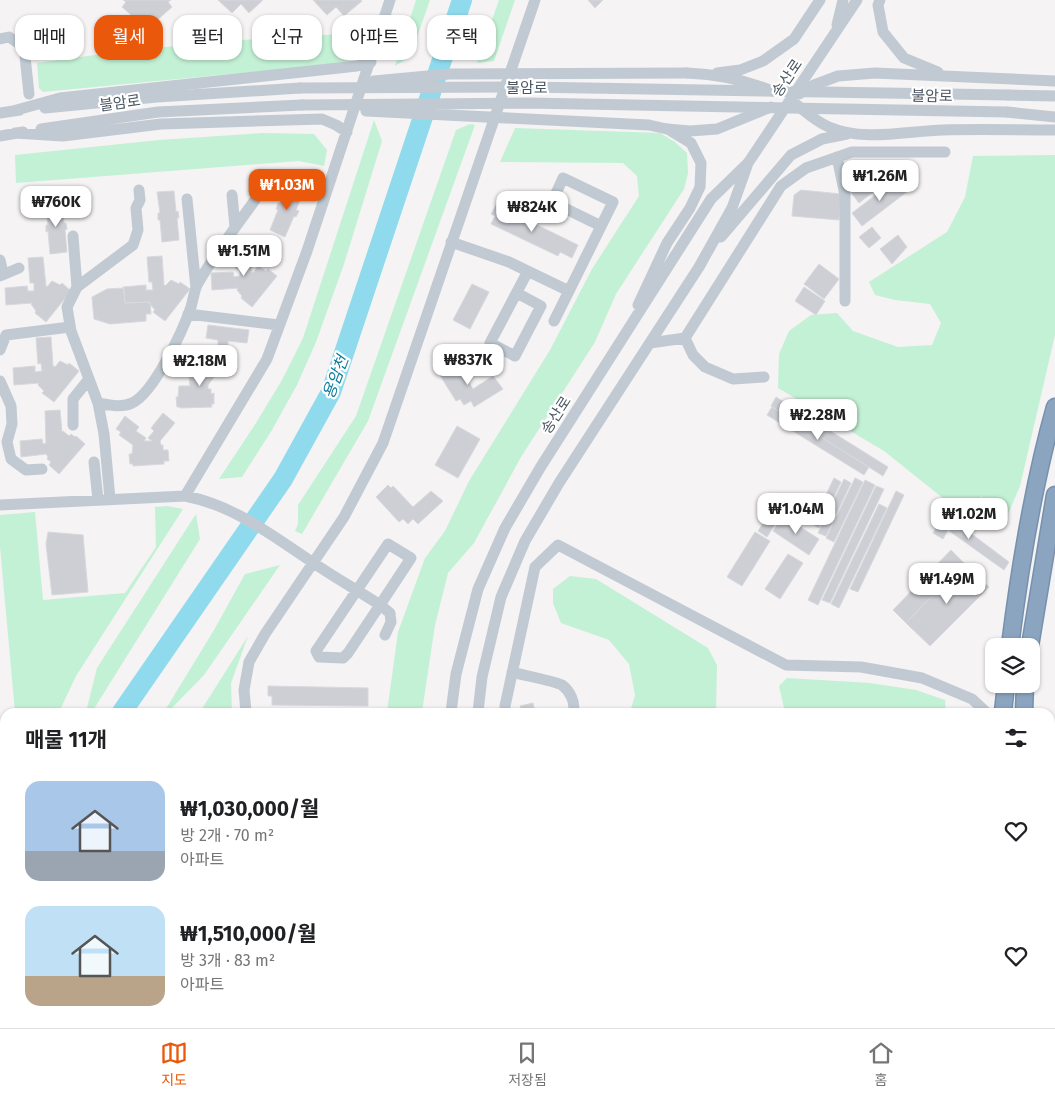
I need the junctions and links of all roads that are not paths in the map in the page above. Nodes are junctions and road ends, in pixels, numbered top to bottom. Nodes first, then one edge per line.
1 (390, 0) edge
2 (535, 0) edge
3 (820, 0) edge
4 (843, 0) edge
5 (857, 0) edge
6 (880, 0) edge
7 (834, 34) junction
8 (0, 39) edge
9 (371, 62) junction
10 (709, 74) junction
11 (951, 77) junction
12 (1055, 82) edge
13 (300, 88) junction
14 (29, 94) dead end
15 (1055, 96) edge
16 (790, 99) junction
17 (302, 105) junction
18 (13, 111) junction
19 (0, 113) edge
20 (1055, 117) edge
21 (667, 129) junction
22 (1055, 130) edge
23 (347, 132) junction
24 (16, 133) junction
25 (854, 133) junction
26 (0, 136) edge
27 (945, 152) dead end
28 (837, 157) junction
29 (748, 162) junction
30 (139, 190) dead end
31 (232, 195) dead end
32 (187, 199) dead end
33 (255, 200) dead end
34 (601, 226) junction
35 (235, 227) junction
36 (73, 236) dead end
37 (452, 242) junction
38 (703, 258) junction
39 (0, 260) edge
40 (19, 268) dead end
41 (528, 271) junction
42 (2, 275) edge
43 (77, 286) junction
44 (196, 288) junction
45 (569, 291) junction
46 (516, 293) junction
47 (845, 302) dead end
48 (188, 314) junction
49 (554, 321) dead end
50 (0, 324) edge
51 (279, 325) junction
52 (70, 327) junction
53 (6, 335) junction
54 (685, 338) junction
55 (650, 343) junction
56 (618, 346) junction
57 (0, 350) edge
58 (764, 377) dead end
59 (89, 379) junction
60 (0, 381) edge
61 (98, 403) junction
62 (1055, 407) edge
63 (73, 425) dead end
64 (94, 462) dead end
65 (42, 469) dead end
66 (1055, 495) edge
67 (185, 496) junction
68 (110, 499) junction
69 (98, 500) junction
70 (0, 505) edge
71 (313, 562) junction
72 (357, 590) junction
73 (380, 605) junction
74 (385, 635) dead end
75 (1011, 638) edge
76 (1031, 638) edge
77 (512, 672) junction
78 (1005, 693) edge
79 (1025, 693) edge
80 (246, 708) edge
81 (452, 708) edge
82 (478, 708) edge
83 (505, 708) edge
84 (574, 708) edge
85 (982, 708) edge
86 (1003, 708) edge
87 (1024, 708) edge

1 - 9 street
2 - 37 street
3 - 10 street
4 - 7 street, 송산로
5 - 7 street, 송산로
6 - 11 street
7 - 16 street, 송산로
8 - 14 street
9 - 18 street
9 - 23 street
10 - 13 street, bridge
10 - 16 street
11 - 12 street
11 - 16 street
13 - 15 street, 불암로, bridge
13 - 18 street, 불암로
16 - 21 street
16 - 25 street
16 - 29 street, 송산로
17 - 20 street, 불암로, bridge
17 - 21 street, bridge
17 - 24 street, 불암로
18 - 19 street, 불암로
21 - 56 street
22 - 25 street
23 - 24 street
23 - 51 street
24 - 26 street, 불암로
25 - 38 street
27 - 28 street
28 - 47 street
28 - 54 street
29 - 38 street, 송산로
29 - 56 street, 송산로
30 - 43 street
31 - 35 street
32 - 44 street
33 - 35 street
34 - 34 street
34 - 45 street
35 - 44 street
36 - 43 street
37 - 41 street
37 - 71 street
38 - 55 street, 송산로
39 - 42 street
40 - 42 street
41 - 45 street
41 - 46 street
43 - 52 street
44 - 48 street
45 - 49 street
46 - 46 street
48 - 51 street
48 - 61 street
50 - 53 street
51 - 67 street
52 - 53 street
52 - 59 street
53 - 57 street
54 - 55 street
54 - 58 street
55 - 82 street, 송산로
56 - 81 street, 송산로
59 - 61 street
59 - 63 street
60 - 65 street
61 - 68 street
62 - 75 highway
64 - 69 street
66 - 76 highway
67 - 68 street
67 - 71 street
68 - 69 street
69 - 70 street
71 - 72 street
71 - 80 street
72 - 73 street
72 - 73 street
72 - 73 street
73 - 74 street
77 - 83 street
77 - 84 street
77 - 85 street
78 - 86 highway
79 - 87 highway

